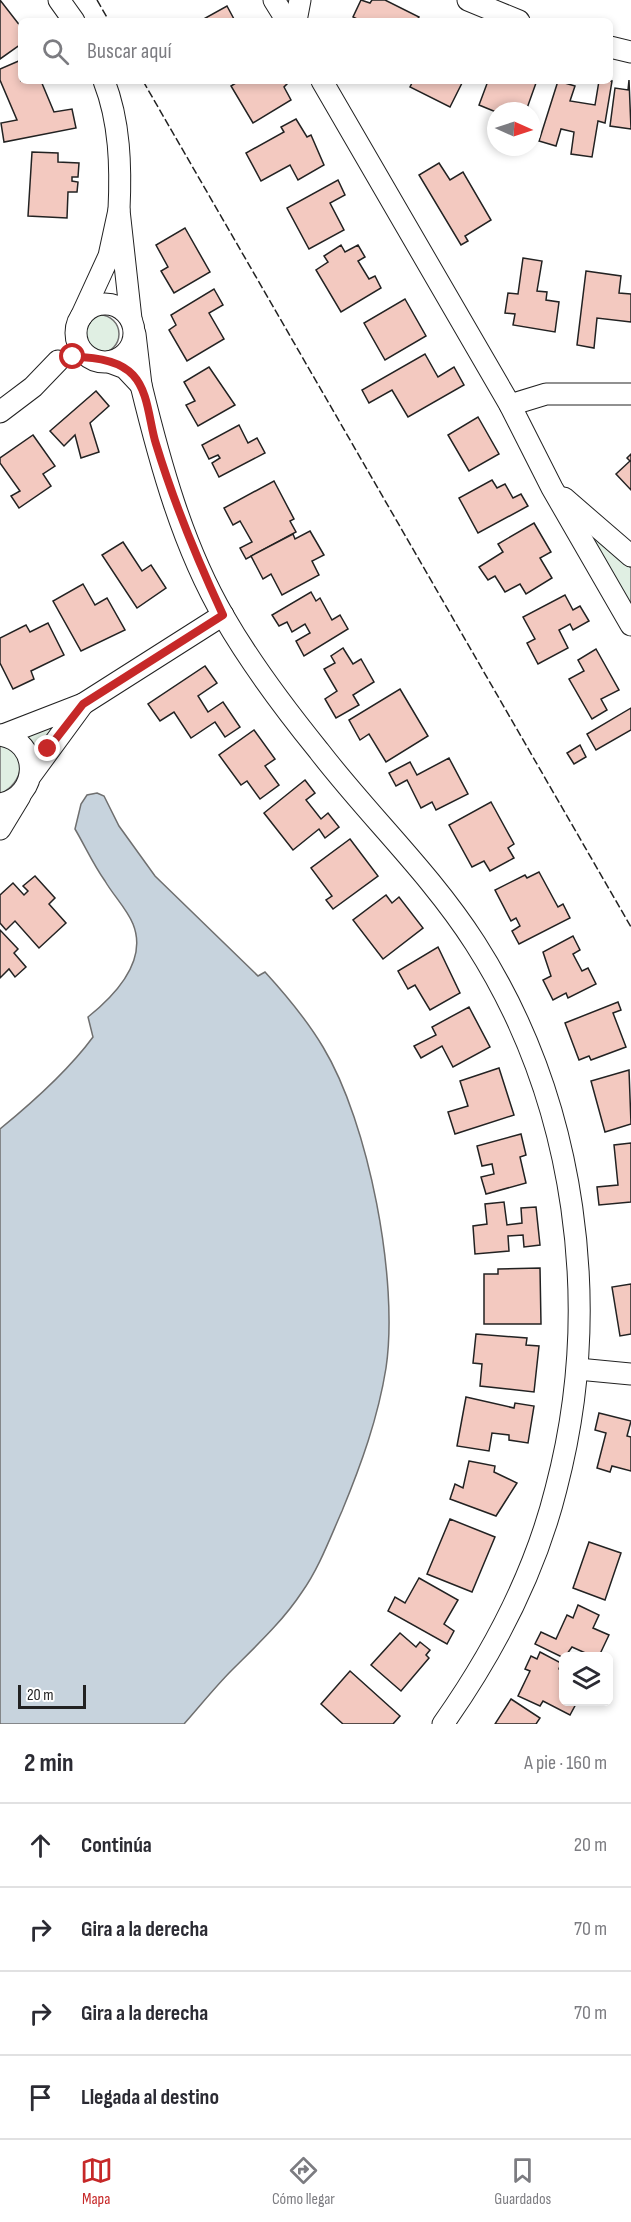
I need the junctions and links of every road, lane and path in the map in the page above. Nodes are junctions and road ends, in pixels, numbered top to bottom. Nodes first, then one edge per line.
1 (59, 0) edge
2 (274, 0) edge
3 (300, 0) edge
4 (468, 0) edge
5 (72, 18) edge
6 (285, 18) edge
7 (297, 18) edge
8 (512, 18) edge
9 (613, 48) edge
10 (631, 52) edge
11 (105, 84) edge
12 (324, 84) edge
13 (119, 210) junction
14 (79, 322) junction
15 (133, 325) junction
16 (99, 359) junction
17 (58, 361) junction
18 (141, 385) junction
19 (631, 394) edge
20 (510, 405) junction
21 (0, 412) edge
22 (552, 488) junction
23 (631, 556) edge
24 (223, 615) junction
25 (631, 625) edge
26 (83, 704) junction
27 (2, 735) edge
28 (31, 775) junction
29 (20, 796) junction
30 (0, 804) edge
31 (0, 829) edge
32 (578, 1369) junction
33 (631, 1374) edge
34 (443, 1724) edge

1 - 5 street
2 - 6 street
3 - 7 street
4 - 8 street
9 - 10 street
11 - 13 street
12 - 20 street
13 - 14 street
13 - 15 street
14 - 15 street
14 - 16 street
14 - 17 street
15 - 16 street
15 - 18 street
16 - 17 street
16 - 18 street
17 - 21 street
18 - 24 street
19 - 20 street
20 - 22 street
22 - 23 street
22 - 25 street
24 - 26 street
24 - 32 street
26 - 27 street
26 - 28 street
27 - 28 street
28 - 29 street
29 - 30 street
29 - 31 street
32 - 33 street
32 - 34 street

